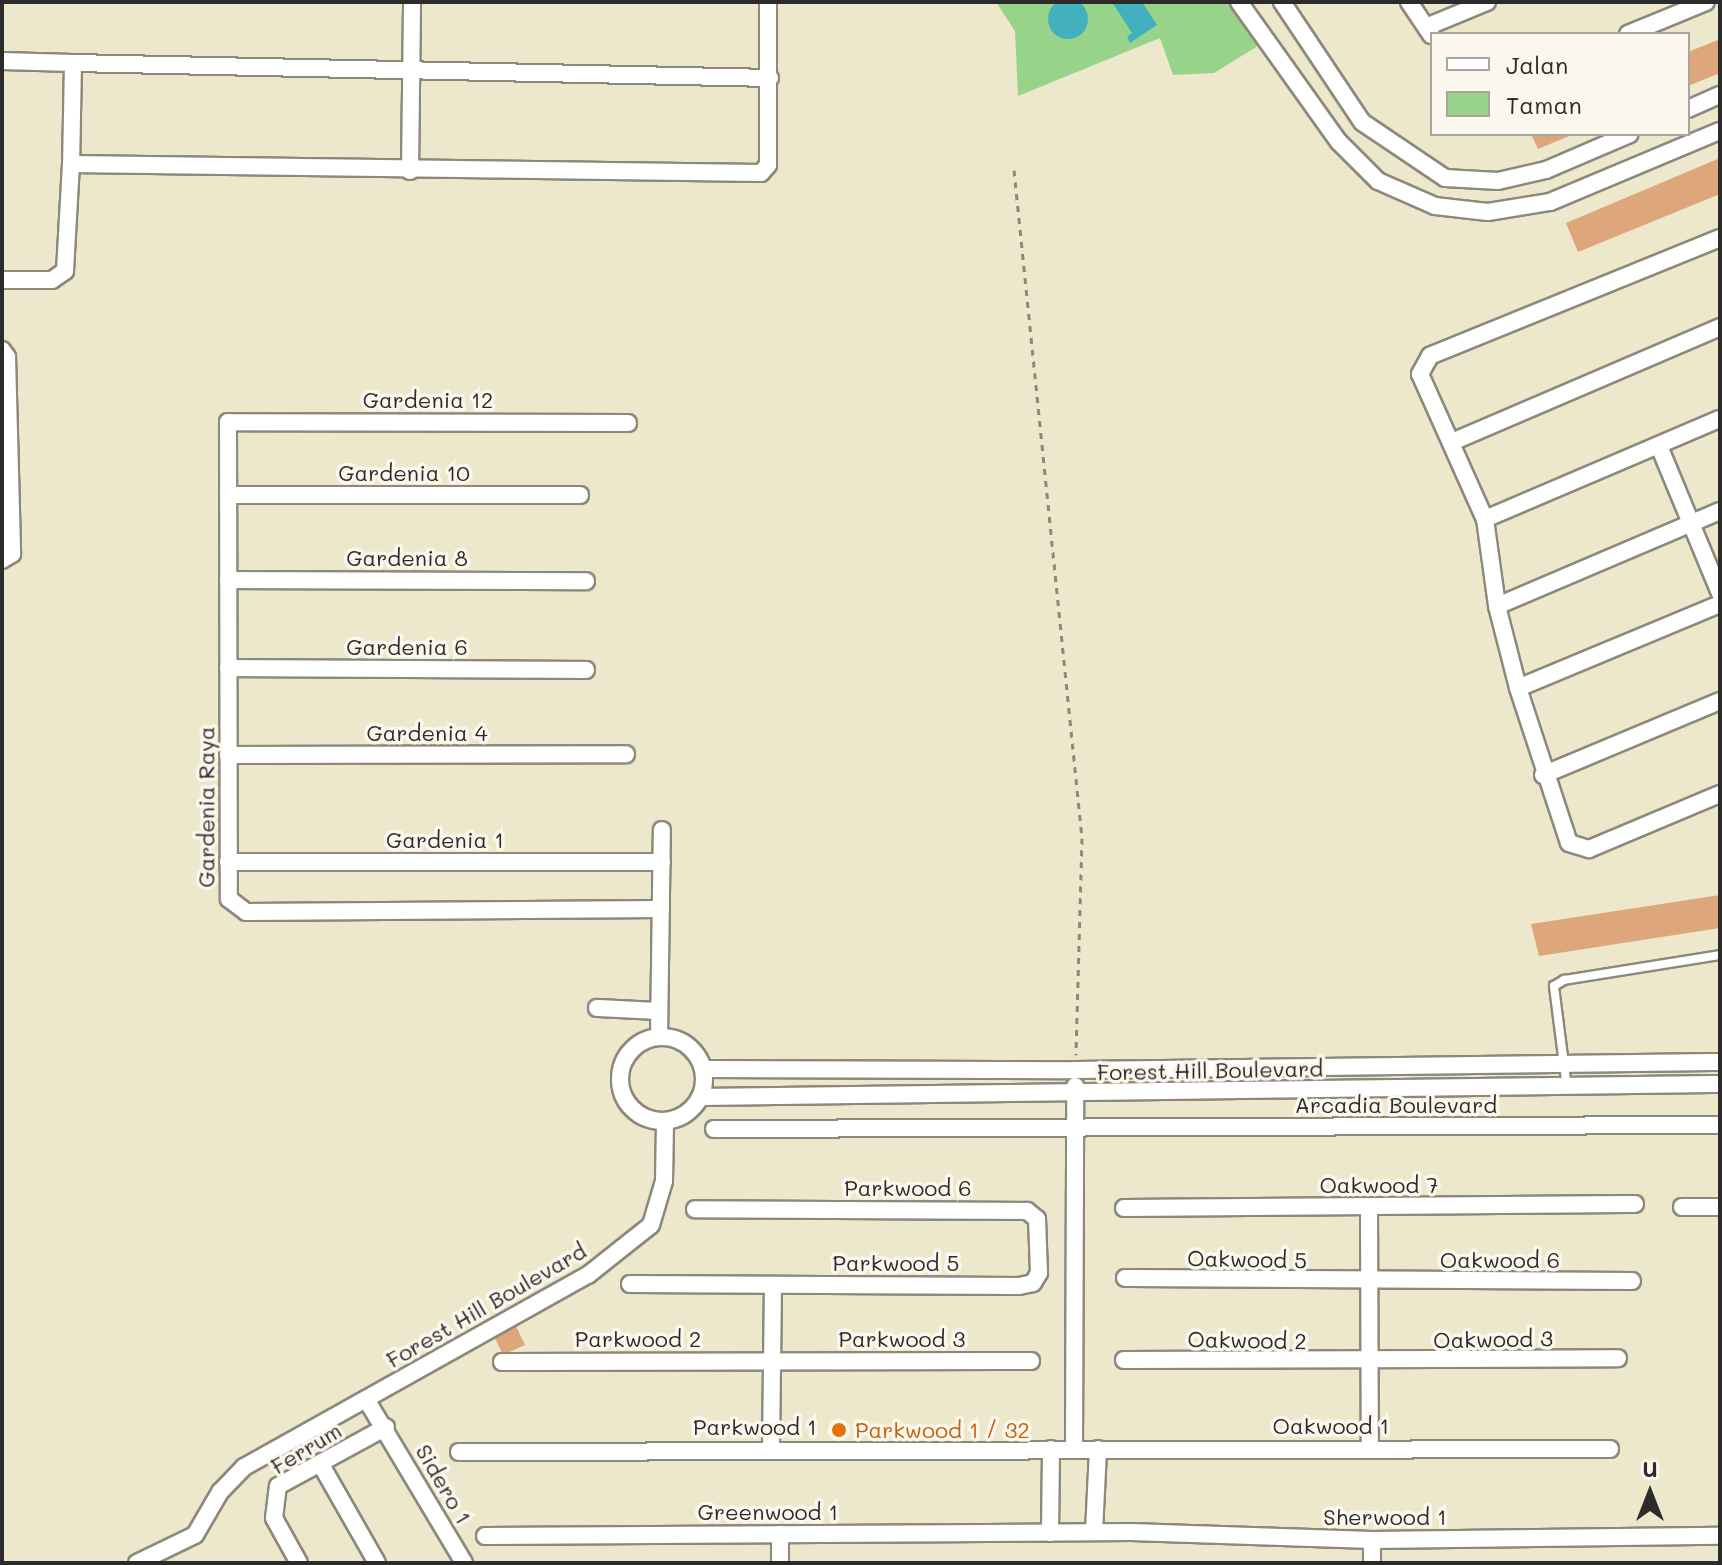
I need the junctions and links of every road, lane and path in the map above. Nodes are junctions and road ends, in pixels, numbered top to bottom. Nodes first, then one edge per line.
1 (412, 2) edge
2 (768, 2) edge
3 (1239, 2) edge
4 (1282, 2) edge
5 (1409, 2) edge
6 (1487, 2) edge
7 (1706, 2) edge
8 (1429, 31) edge
9 (1633, 32) edge
10 (2, 61) edge
11 (73, 63) junction
12 (411, 70) junction
13 (770, 78) junction
14 (1720, 95) edge
15 (1690, 108) edge
16 (1720, 131) edge
17 (1625, 136) edge
18 (71, 164) junction
19 (1014, 170) dead end
20 (410, 171) junction
21 (1720, 238) edge
22 (2, 280) edge
23 (1720, 327) edge
24 (2, 350) edge
25 (1720, 419) edge
26 (228, 422) joint
27 (628, 423) dead end
28 (1452, 442) junction
29 (1659, 446) junction
30 (228, 495) junction
31 (580, 495) dead end
32 (1720, 511) edge
33 (1485, 519) junction
34 (1691, 523) junction
35 (2, 560) edge
36 (228, 580) junction
37 (586, 581) dead end
38 (1720, 593) edge
39 (1720, 604) edge
40 (1497, 606) junction
41 (228, 668) junction
42 (586, 670) dead end
43 (1518, 688) junction
44 (1720, 701) edge
45 (626, 754) dead end
46 (228, 755) junction
47 (1543, 775) junction
48 (1720, 794) edge
49 (662, 830) dead end
50 (228, 862) junction
51 (662, 862) junction
52 (661, 909) junction
53 (1720, 955) edge
54 (597, 1008) dead end
55 (659, 1011) junction
56 (659, 1037) junction
57 (1720, 1062) edge
58 (1567, 1065) junction
59 (703, 1069) junction
60 (1075, 1070) junction
61 (1720, 1084) edge
62 (1567, 1089) junction
63 (1074, 1093) junction
64 (700, 1097) junction
65 (665, 1121) junction
66 (1720, 1125) edge
67 (714, 1129) dead end
68 (1072, 1129) junction
69 (1635, 1204) dead end
70 (1682, 1207) dead end
71 (1720, 1207) edge
72 (1124, 1208) dead end
73 (1369, 1208) junction
74 (695, 1209) dead end
75 (1125, 1278) dead end
76 (1632, 1281) dead end
77 (1368, 1283) junction
78 (630, 1284) dead end
79 (773, 1285) junction
80 (1019, 1286) joint
81 (1618, 1358) dead end
82 (1124, 1360) dead end
83 (774, 1361) junction
84 (1031, 1361) dead end
85 (502, 1362) dead end
86 (1368, 1363) junction
87 (366, 1399) junction
88 (386, 1427) junction
89 (771, 1448) junction
90 (1370, 1448) junction
91 (1051, 1449) junction
92 (1074, 1449) junction
93 (1098, 1449) junction
94 (1610, 1449) dead end
95 (459, 1452) dead end
96 (320, 1463) junction
97 (1094, 1532) junction
98 (1050, 1533) junction
99 (780, 1534) junction
100 (485, 1536) dead end
101 (1720, 1536) edge
102 (1372, 1540) junction
103 (137, 1563) edge
104 (299, 1563) edge
105 (377, 1563) edge
106 (464, 1563) edge
107 (780, 1563) edge
108 (1372, 1563) edge

1 - 12 street
2 - 13 street
3 - 16 street
4 - 17 street
5 - 8 street
6 - 8 street
7 - 9 street
10 - 11 street
11 - 12 street
11 - 18 street
12 - 13 street
12 - 20 street
13 - 20 street
14 - 15 street
18 - 20 street
18 - 22 street
19 - 60 path
21 - 28 street
23 - 28 street
24 - 35 street
25 - 29 street
26 - 27 street, Gardenia 12
26 - 30 street, Gardenia Raya
28 - 33 street
29 - 33 street
29 - 34 street
30 - 31 street, Gardenia 10
30 - 36 street, Gardenia Raya
32 - 34 street
33 - 40 street
34 - 38 street
34 - 40 street
36 - 37 street, Gardenia 8
36 - 41 street, Gardenia Raya
39 - 43 street
40 - 43 street
41 - 42 street, Gardenia 6
41 - 46 street, Gardenia Raya
43 - 47 street
44 - 47 street
45 - 46 street, Gardenia 4
46 - 50 street, Gardenia Raya
47 - 48 street
49 - 51 street
50 - 51 street, Gardenia 1
50 - 52 street, Gardenia Raya
51 - 52 street
52 - 55 street
53 - 58 lane
54 - 55 street
55 - 56 street
56 - 59 street
56 - 65 street
57 - 58 street, Forest Hill Boulevard
58 - 60 street, Forest Hill Boulevard
58 - 62 lane
59 - 60 street, Forest Hill Boulevard
59 - 64 street
60 - 63 street
61 - 62 street, Forest Hill Boulevard
62 - 63 street, Forest Hill Boulevard
63 - 64 street, Forest Hill Boulevard
63 - 68 street
64 - 65 street
65 - 87 street, Forest Hill Boulevard
66 - 68 street, Arcadia Boulevard
67 - 68 street, Arcadia Boulevard
68 - 92 street
69 - 73 street, Oakwood 7
70 - 71 street
72 - 73 street, Oakwood 7
73 - 77 street
74 - 80 street, Parkwood 6
75 - 77 street, Oakwood 5
76 - 77 street, Oakwood 6
77 - 86 street
78 - 79 street, Parkwood 5
79 - 80 street, Parkwood 5
79 - 83 street
81 - 86 street, Oakwood 3
82 - 86 street, Oakwood 2
83 - 84 street, Parkwood 3
83 - 85 street, Parkwood 2
83 - 89 street
86 - 90 street
87 - 88 street, Sidero 1
87 - 103 street, Forest Hill Boulevard
88 - 96 street, Ferrum
88 - 106 street, Sidero 1
89 - 91 street, Parkwood 1
89 - 95 street, Parkwood 1
90 - 93 street, Oakwood 1
90 - 94 street, Oakwood 1
91 - 92 street, Oakwood 1
91 - 98 street
92 - 93 street, Oakwood 1
93 - 97 street
96 - 104 street, Ferrum
96 - 105 street
97 - 98 street, Sherwood 1
97 - 102 street, Sherwood 1
98 - 99 street, Greenwood 1
99 - 100 street, Greenwood 1
99 - 107 street
101 - 102 street, Sherwood 1
102 - 108 street

